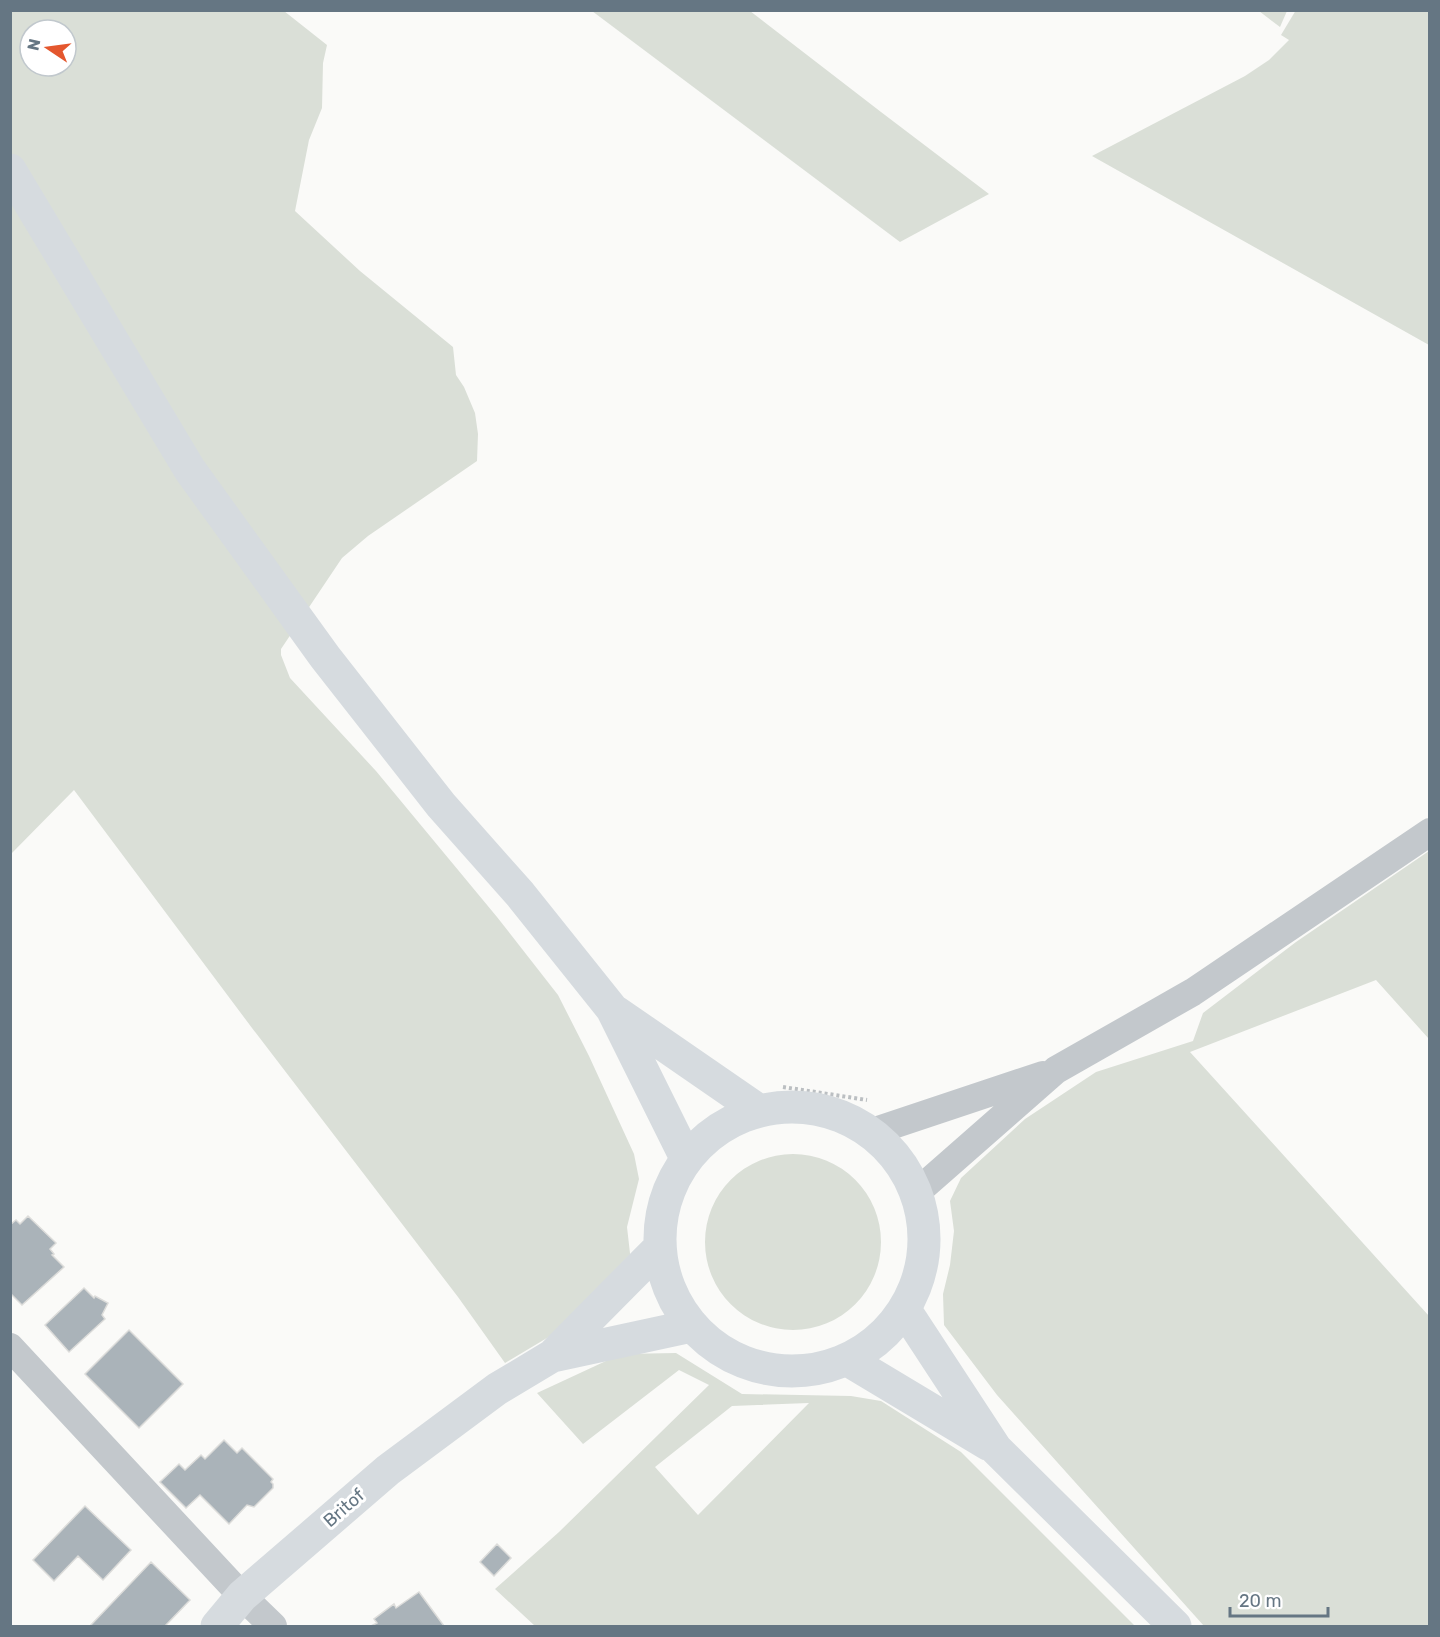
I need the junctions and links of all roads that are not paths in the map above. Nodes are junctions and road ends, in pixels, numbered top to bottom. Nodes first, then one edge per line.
1 (10, 170) edge
2 (1430, 832) edge
3 (612, 1009) junction
4 (1056, 1070) junction
5 (768, 1098) junction
6 (870, 1116) junction
7 (681, 1148) junction
8 (917, 1192) junction
9 (657, 1233) junction
10 (905, 1310) junction
11 (691, 1326) junction
12 (10, 1347) edge
13 (552, 1356) junction
14 (848, 1360) junction
15 (996, 1449) junction
16 (242, 1596) junction
17 (218, 1626) edge
18 (273, 1626) edge
19 (1175, 1626) edge

1 - 3 main road
2 - 4 street
3 - 5 main road
3 - 7 main road
4 - 6 street
4 - 8 street
5 - 6 main road
5 - 7 main road
6 - 8 main road
7 - 9 main road
8 - 10 main road
9 - 11 main road
9 - 13 main road
10 - 14 main road
10 - 15 main road
11 - 13 main road
11 - 14 main road
12 - 16 street
13 - 16 main road, Britof
14 - 15 main road
15 - 19 main road
16 - 17 main road, Britof
16 - 18 street

